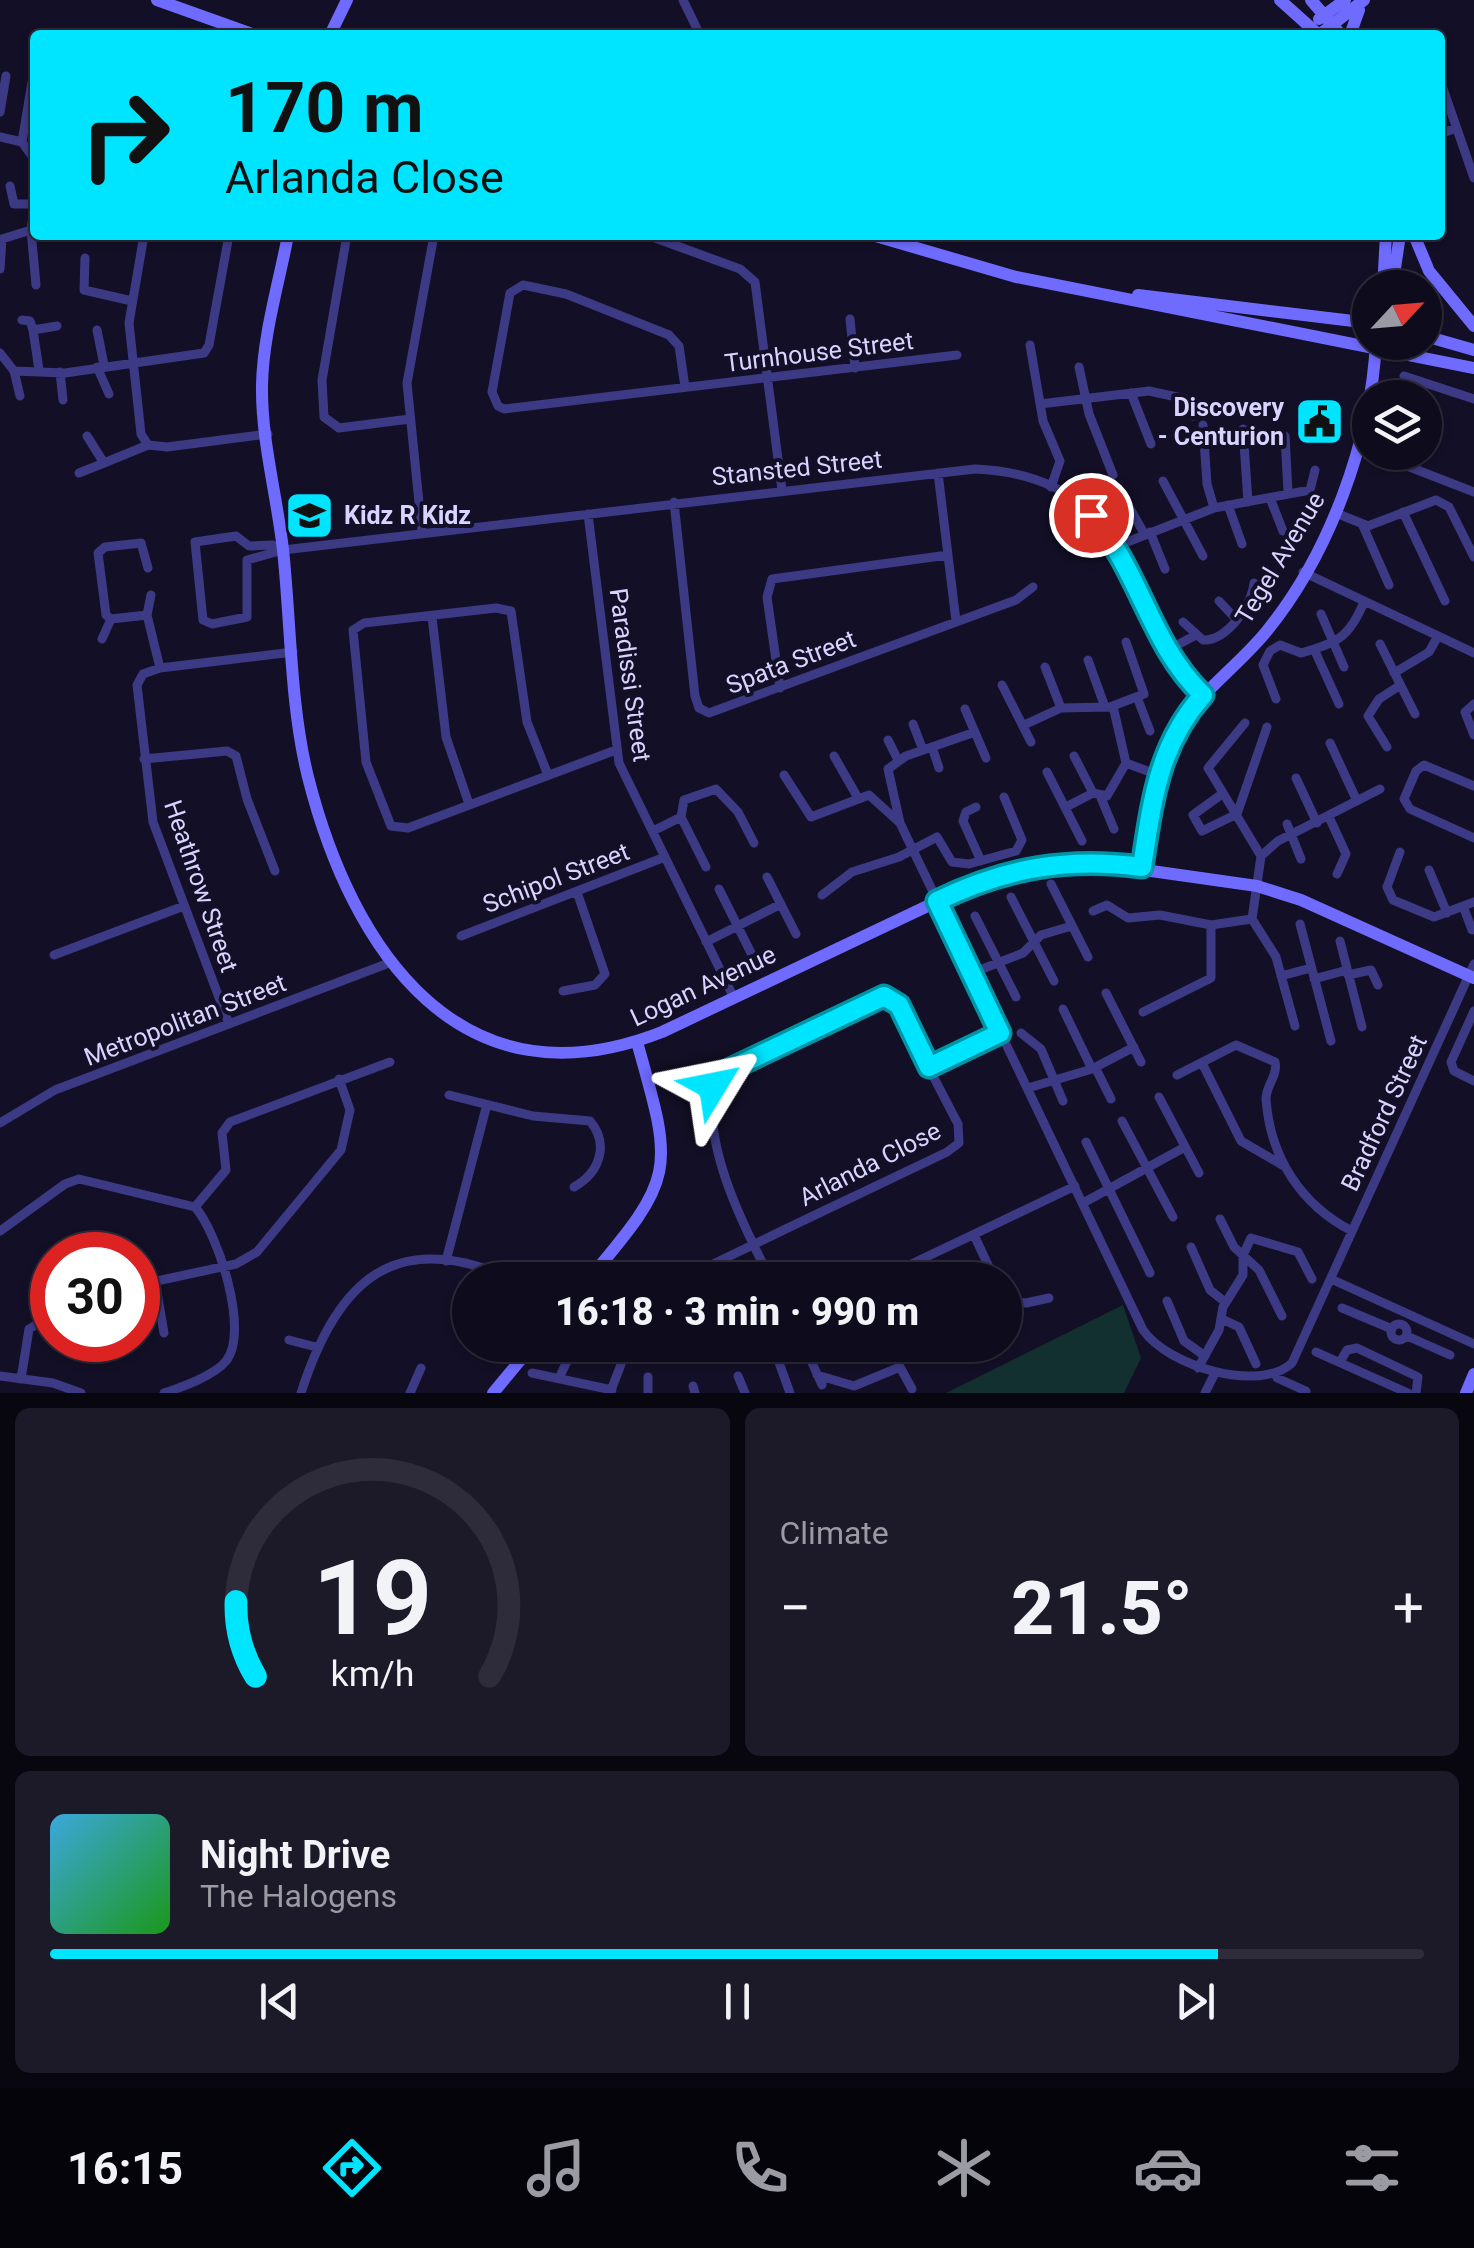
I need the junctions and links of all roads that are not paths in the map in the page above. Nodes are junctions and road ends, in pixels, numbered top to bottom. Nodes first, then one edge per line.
1 (143, 0) edge
2 (157, 0) edge
3 (346, 0) edge
4 (683, 0) edge
5 (1280, 0) edge
6 (1311, 0) edge
7 (1345, 0) edge
8 (1366, 0) edge
9 (1333, 24) edge
10 (223, 30) edge
11 (241, 30) edge
12 (332, 30) edge
13 (698, 30) edge
14 (1314, 30) edge
15 (1351, 30) edge
16 (6, 76) dead end
17 (30, 94) edge
18 (1445, 95) edge
19 (0, 112) edge
20 (1456, 128) junction
21 (1445, 132) edge
22 (0, 136) edge
23 (22, 142) junction
24 (30, 153) edge
25 (1474, 178) edge
26 (10, 186) dead end
27 (30, 203) edge
28 (30, 230) edge
29 (33, 240) edge
30 (143, 240) edge
31 (228, 240) edge
32 (287, 240) edge
33 (346, 240) edge
34 (433, 240) edge
35 (660, 240) edge
36 (887, 240) edge
37 (1386, 240) edge
38 (1399, 240) edge
39 (1416, 240) edge
40 (85, 258) dead end
41 (0, 269) edge
42 (1384, 270) edge
43 (1395, 270) edge
44 (36, 285) dead end
45 (1091, 290) junction
46 (132, 301) junction
47 (22, 320) dead end
48 (850, 320) dead end
49 (1352, 321) edge
50 (57, 326) dead end
51 (1474, 326) edge
52 (32, 330) junction
53 (97, 330) dead end
54 (1442, 341) edge
55 (1352, 343) edge
56 (1030, 345) dead end
57 (1474, 350) edge
58 (0, 352) edge
59 (957, 356) dead end
60 (1436, 360) edge
61 (134, 362) junction
62 (100, 366) junction
63 (1079, 367) dead end
64 (855, 368) junction
65 (1474, 368) edge
66 (14, 370) junction
67 (40, 370) junction
68 (60, 372) junction
69 (1404, 376) dead end
70 (769, 378) junction
71 (685, 387) junction
72 (1131, 392) junction
73 (109, 394) dead end
74 (20, 396) dead end
75 (1086, 398) junction
76 (64, 400) dead end
77 (1474, 400) edge
78 (1040, 404) junction
79 (1193, 416) dead end
80 (410, 420) junction
81 (1203, 425) dead end
82 (1243, 429) dead end
83 (268, 434) junction
84 (87, 436) dead end
85 (1285, 436) dead end
86 (1151, 444) dead end
87 (148, 445) junction
88 (104, 463) junction
89 (1315, 470) dead end
90 (1357, 470) edge
91 (1418, 470) edge
92 (79, 473) dead end
93 (938, 473) junction
94 (1113, 475) dead end
95 (1163, 481) dead end
96 (1051, 487) junction
97 (782, 490) junction
98 (1288, 492) junction
99 (1474, 492) edge
100 (1124, 498) dead end
101 (1270, 498) junction
102 (674, 502) junction
103 (1248, 502) junction
104 (1228, 504) junction
105 (1214, 508) junction
106 (1336, 512) junction
107 (1403, 512) junction
108 (588, 514) junction
109 (1187, 520) junction
110 (1363, 526) junction
111 (1282, 530) dead end
112 (422, 532) junction
113 (1148, 534) junction
114 (1242, 544) dead end
115 (1117, 546) junction
116 (283, 550) junction
117 (948, 555) junction
118 (1203, 556) dead end
119 (1474, 557) edge
120 (148, 568) dead end
121 (1165, 569) dead end
122 (1303, 572) junction
123 (1254, 583) dead end
124 (1390, 585) dead end
125 (1033, 587) dead end
126 (150, 595) dead end
127 (1444, 600) dead end
128 (1219, 602) dead end
129 (1364, 602) junction
130 (1321, 614) dead end
131 (147, 616) junction
132 (432, 617) junction
133 (112, 619) junction
134 (1236, 619) junction
135 (956, 622) junction
136 (1182, 622) dead end
137 (1196, 635) junction
138 (1438, 636) junction
139 (102, 639) dead end
140 (1126, 642) dead end
141 (1333, 642) junction
142 (1380, 644) dead end
143 (1314, 649) junction
144 (292, 652) junction
145 (1166, 652) junction
146 (1474, 653) edge
147 (1088, 660) dead end
148 (1045, 667) dead end
149 (1344, 667) dead end
150 (160, 668) junction
151 (1394, 673) junction
152 (1002, 685) dead end
153 (1400, 686) junction
154 (780, 688) junction
155 (1203, 695) junction
156 (1137, 697) junction
157 (1276, 699) dead end
158 (1338, 704) dead end
159 (1474, 704) edge
160 (1109, 707) junction
161 (1061, 708) junction
162 (966, 709) dead end
163 (1415, 714) dead end
164 (1245, 723) dead end
165 (913, 724) dead end
166 (1024, 725) junction
167 (1267, 726) dead end
168 (1150, 731) dead end
169 (975, 732) junction
170 (1473, 734) edge
171 (888, 740) dead end
172 (1461, 741) dead end
173 (1031, 742) dead end
174 (1330, 743) dead end
175 (1387, 747) dead end
176 (928, 748) junction
177 (616, 750) junction
178 (834, 756) dead end
179 (1074, 756) dead end
180 (986, 758) dead end
181 (144, 759) junction
182 (898, 760) junction
183 (1126, 763) junction
184 (939, 768) dead end
185 (1047, 772) dead end
186 (784, 774) dead end
187 (548, 775) junction
188 (1158, 775) junction
189 (1296, 778) dead end
190 (1474, 786) edge
191 (1380, 789) dead end
192 (1222, 794) junction
193 (1097, 796) junction
194 (1004, 797) dead end
195 (858, 798) junction
196 (1357, 802) junction
197 (469, 804) junction
198 (1066, 806) junction
199 (976, 807) dead end
200 (1236, 814) junction
201 (810, 816) junction
202 (681, 817) junction
203 (1329, 817) junction
204 (800, 821) dead end
205 (900, 823) junction
206 (1317, 823) junction
207 (1287, 824) dead end
208 (1114, 830) dead end
209 (652, 831) junction
210 (1292, 835) junction
211 (1474, 838) edge
212 (1082, 841) dead end
213 (754, 843) dead end
214 (912, 850) junction
215 (1400, 852) dead end
216 (1261, 856) junction
217 (665, 857) junction
218 (1302, 859) dead end
219 (981, 861) junction
220 (706, 867) dead end
221 (1142, 867) junction
222 (1429, 870) dead end
223 (275, 871) dead end
224 (1337, 874) dead end
225 (767, 877) dead end
226 (1051, 884) dead end
227 (1257, 886) junction
228 (718, 889) dead end
229 (576, 892) junction
230 (822, 896) dead end
231 (1011, 897) dead end
232 (937, 901) junction
233 (781, 904) junction
234 (1469, 904) edge
235 (184, 906) junction
236 (1092, 911) dead end
237 (1447, 913) junction
238 (975, 916) dead end
239 (1252, 919) junction
240 (1300, 924) dead end
241 (1211, 925) junction
242 (737, 926) junction
243 (1072, 926) junction
244 (1472, 930) edge
245 (796, 934) dead end
246 (461, 936) dead end
247 (1340, 941) dead end
248 (706, 942) junction
249 (1034, 943) junction
250 (752, 954) dead end
251 (54, 955) dead end
252 (1088, 958) dead end
253 (998, 962) junction
254 (389, 963) junction
255 (1348, 972) junction
256 (1472, 972) edge
257 (972, 973) junction
258 (1313, 973) junction
259 (1281, 976) junction
260 (1054, 982) dead end
261 (1378, 986) dead end
262 (563, 991) dead end
263 (1106, 993) dead end
264 (1016, 997) dead end
265 (734, 998) junction
266 (1063, 1009) dead end
267 (1474, 1011) edge
268 (1143, 1012) dead end
269 (229, 1024) junction
270 (1295, 1026) dead end
271 (1362, 1026) dead end
272 (1446, 1026) junction
273 (1000, 1033) junction
274 (1021, 1033) dead end
275 (1462, 1034) junction
276 (1331, 1041) dead end
277 (638, 1042) junction
278 (1134, 1047) junction
279 (613, 1048) junction
280 (390, 1062) dead end
281 (1141, 1062) dead end
282 (1202, 1063) junction
283 (644, 1067) junction
284 (929, 1067) junction
285 (1094, 1068) junction
286 (1177, 1075) dead end
287 (1052, 1077) junction
288 (339, 1079) junction
289 (1474, 1081) edge
290 (1028, 1088) junction
291 (448, 1095) dead end
292 (1159, 1096) dead end
293 (1111, 1100) dead end
294 (1063, 1101) dead end
295 (486, 1108) junction
296 (1122, 1121) dead end
297 (0, 1124) edge
298 (1086, 1142) dead end
299 (1185, 1147) junction
300 (1284, 1166) junction
301 (1148, 1169) junction
302 (1199, 1173) dead end
303 (1075, 1186) junction
304 (574, 1187) dead end
305 (1110, 1189) junction
306 (1083, 1203) junction
307 (195, 1207) junction
308 (1173, 1217) dead end
309 (1220, 1219) dead end
310 (0, 1231) edge
311 (1352, 1231) junction
312 (974, 1235) junction
313 (753, 1244) junction
314 (1190, 1246) dead end
315 (1243, 1255) junction
316 (446, 1261) junction
317 (603, 1262) edge
318 (717, 1262) edge
319 (762, 1262) edge
320 (916, 1262) edge
321 (987, 1262) edge
322 (452, 1263) edge
323 (226, 1265) junction
324 (1150, 1273) dead end
325 (1312, 1279) dead end
326 (1331, 1279) junction
327 (160, 1280) edge
328 (1048, 1298) dead end
329 (1167, 1301) dead end
330 (1225, 1302) junction
331 (1022, 1303) edge
332 (1342, 1308) dead end
333 (160, 1310) edge
334 (1407, 1314) junction
335 (1282, 1316) dead end
336 (1222, 1319) junction
337 (30, 1329) edge
338 (1399, 1332) junction
339 (164, 1333) dead end
340 (289, 1340) dead end
341 (1474, 1344) edge
342 (316, 1347) junction
343 (1316, 1352) dead end
344 (1450, 1355) dead end
345 (1204, 1356) junction
346 (1386, 1361) junction
347 (519, 1362) edge
348 (567, 1362) edge
349 (622, 1362) edge
350 (778, 1362) edge
351 (811, 1362) edge
352 (1340, 1362) junction
353 (1256, 1364) dead end
354 (421, 1368) dead end
355 (1198, 1368) junction
356 (532, 1372) dead end
357 (1474, 1374) edge
358 (1214, 1375) junction
359 (0, 1376) edge
360 (738, 1376) dead end
361 (648, 1377) dead end
362 (559, 1378) junction
363 (20, 1379) junction
364 (1273, 1384) edge
365 (912, 1389) dead end
366 (180, 1390) edge
367 (1306, 1391) edge
368 (611, 1392) edge
369 (786, 1392) edge
370 (81, 1393) edge
371 (167, 1393) edge
372 (302, 1393) edge
373 (410, 1393) edge
374 (493, 1393) edge
375 (648, 1393) edge
376 (745, 1393) edge
377 (1205, 1393) edge
378 (1408, 1393) edge
379 (1416, 1393) edge
380 (1466, 1393) edge

1 - 10 street
2 - 11 street
3 - 12 street
4 - 13 street
5 - 14 street
6 - 9 street
7 - 9 street
8 - 9 street
8 - 15 street
16 - 19 street
17 - 23 street
18 - 20 street
20 - 21 street
20 - 25 street
22 - 23 street
23 - 24 street
26 - 27 street
28 - 41 street
29 - 44 street
30 - 46 street
31 - 61 street
32 - 83 street, Logan Avenue
33 - 80 street
34 - 80 street
35 - 70 street
36 - 45 street
37 - 42 street
38 - 43 street
39 - 51 street
40 - 46 street
45 - 49 street
45 - 55 street
46 - 61 street
47 - 52 street
48 - 64 street
50 - 52 street
52 - 67 street
53 - 62 street
54 - 57 street
56 - 78 street
58 - 66 street
59 - 64 street, Turnhouse Street
60 - 65 street
61 - 62 street
61 - 87 street
62 - 68 street
62 - 73 street
63 - 75 street
64 - 70 street, Turnhouse Street
66 - 67 street
66 - 74 street
67 - 68 street
68 - 76 street
69 - 77 street
70 - 71 street, Turnhouse Street
70 - 97 street
71 - 71 street, Turnhouse Street
72 - 75 street
72 - 79 street
72 - 86 street
75 - 78 street
75 - 94 street
78 - 96 street
80 - 112 street
81 - 105 street
82 - 103 street
83 - 87 street
83 - 116 street, Logan Avenue
84 - 88 street
85 - 98 street
87 - 88 street
88 - 92 street
89 - 98 street
90 - 106 street, Tegel Avenue
91 - 99 street
93 - 96 street, Stansted Street
93 - 97 street, Stansted Street
93 - 117 street
95 - 109 street
96 - 115 street, Stansted Street
97 - 102 street, Stansted Street
98 - 101 street
100 - 113 street
101 - 103 street
101 - 111 street
102 - 108 street, Stansted Street
102 - 154 street, Spata Street
103 - 104 street
104 - 105 street
104 - 114 street
105 - 109 street
106 - 110 street
106 - 122 street, Tegel Avenue
107 - 110 street
107 - 119 street
107 - 127 street
108 - 112 street, Stansted Street
108 - 177 street, Paradissi Street
109 - 113 street
109 - 118 street
110 - 124 street
112 - 116 street, Stansted Street
113 - 115 street
113 - 121 street
115 - 145 street, Stansted Street
116 - 116 street
116 - 144 street, Logan Avenue
117 - 135 street
117 - 154 street
120 - 133 street
122 - 129 street
122 - 155 street, Tegel Avenue
123 - 134 street
125 - 135 street, Spata Street
126 - 131 street
128 - 134 street
129 - 138 street
129 - 141 street
130 - 141 street
131 - 133 street
131 - 150 street
132 - 187 street
132 - 197 street
132 - 197 street
133 - 139 street
134 - 137 street
135 - 154 street, Spata Street
136 - 137 street
137 - 145 street
138 - 146 street
138 - 151 street
140 - 156 street
141 - 143 street
141 - 149 street
142 - 151 street
143 - 157 street
143 - 158 street
144 - 150 street
144 - 254 street, Logan Avenue
145 - 155 street, Stansted Street
147 - 160 street
148 - 161 street
150 - 181 street, Heathrow Street
151 - 153 street
152 - 166 street
153 - 163 street
153 - 175 street
155 - 188 street, Tegel Avenue
156 - 160 street
156 - 168 street
159 - 170 street
160 - 161 street
160 - 183 street
161 - 166 street
162 - 169 street
164 - 192 street
165 - 176 street
166 - 173 street
167 - 200 street
169 - 176 street
169 - 180 street
170 - 172 street
171 - 182 street
174 - 196 street
176 - 182 street
176 - 184 street
177 - 187 street
177 - 209 street, Paradissi Street
178 - 195 street
179 - 193 street
181 - 223 street
181 - 235 street, Heathrow Street
182 - 205 street
183 - 188 street
183 - 193 street
185 - 198 street
186 - 201 street
187 - 197 street
188 - 221 street, Tegel Avenue
189 - 206 street
190 - 211 street
191 - 196 street
192 - 200 street
192 - 200 street
193 - 198 street
193 - 208 street
194 - 219 street
195 - 201 street
195 - 205 street
196 - 203 street
198 - 212 street
199 - 219 street
200 - 216 street
201 - 204 street
202 - 209 street
202 - 213 street
202 - 220 street
203 - 206 street
203 - 224 street
205 - 214 street
206 - 210 street
207 - 210 street
209 - 217 street, Paradissi Street
210 - 216 street
210 - 218 street
214 - 219 street
214 - 230 street
214 - 232 street
215 - 237 street
216 - 227 street
217 - 229 street, Schipol Street
217 - 248 street, Paradissi Street
221 - 227 street, Logan Avenue
221 - 232 street, Logan Avenue
222 - 237 street
225 - 233 street
226 - 243 street
227 - 239 street
227 - 256 street, Logan Avenue
228 - 242 street
229 - 246 street, Schipol Street
229 - 262 street
231 - 249 street
232 - 257 street
232 - 265 street, Logan Avenue
233 - 242 street
233 - 245 street
234 - 237 street
234 - 244 street
235 - 251 street
235 - 269 street, Heathrow Street
236 - 241 street
238 - 253 street
239 - 241 street
239 - 259 street
240 - 258 street
241 - 268 street
242 - 248 street
242 - 250 street
243 - 249 street
243 - 252 street
247 - 255 street
248 - 265 street, Paradissi Street
249 - 253 street
249 - 260 street
253 - 257 street
253 - 264 street
254 - 269 street, Metropolitan Street
254 - 279 street, Logan Avenue
255 - 258 street
255 - 261 street
255 - 271 street
256 - 272 street, Bradford Street
257 - 273 street
258 - 259 street
258 - 276 street
259 - 270 street
263 - 278 street
265 - 277 street, Logan Avenue
266 - 285 street
267 - 275 street
269 - 297 street, Metropolitan Street
272 - 275 street
272 - 311 street, Bradford Street
273 - 284 street
273 - 290 street
274 - 287 street
275 - 289 street
277 - 279 street, Logan Avenue
277 - 283 street
278 - 281 street
278 - 285 street
279 - 283 street
280 - 288 street
282 - 286 street
282 - 300 street
282 - 300 street
283 - 317 street
284 - 313 street, Arlanda Close
284 - 313 street, Arlanda Close
285 - 287 street
285 - 293 street
287 - 290 street
287 - 294 street
288 - 307 street
288 - 323 street
290 - 303 street
291 - 295 street
292 - 299 street
295 - 304 street
295 - 316 street
296 - 301 street
298 - 305 street
299 - 301 street
299 - 302 street
300 - 311 street
301 - 305 street
301 - 308 street
303 - 306 street
303 - 312 street
305 - 306 street
305 - 324 street
306 - 355 street
307 - 310 street
307 - 323 street
309 - 315 street
311 - 326 street, Bradford Street
312 - 320 street
312 - 321 street
313 - 318 street
313 - 319 street, Arlanda Close
314 - 330 street
315 - 325 street
315 - 330 street
315 - 335 street
316 - 322 street
316 - 342 street
323 - 327 street
323 - 366 street
326 - 334 street
326 - 364 street, Bradford Street
328 - 331 street
329 - 345 street
330 - 336 street
332 - 338 street
333 - 339 street
334 - 338 street
334 - 341 street
336 - 345 street
336 - 353 street
337 - 363 street
338 - 344 street
338 - 346 street
340 - 342 street
342 - 372 street
343 - 352 street
345 - 355 street
346 - 352 street
346 - 379 street
347 - 374 street
348 - 362 street
349 - 368 street
350 - 369 street
351 - 365 street
352 - 378 street
354 - 373 street
355 - 358 street
356 - 362 street
357 - 380 street
358 - 364 street
358 - 377 street
359 - 363 street
360 - 376 street
361 - 375 street
362 - 368 street
363 - 370 street
364 - 367 street
366 - 371 street

